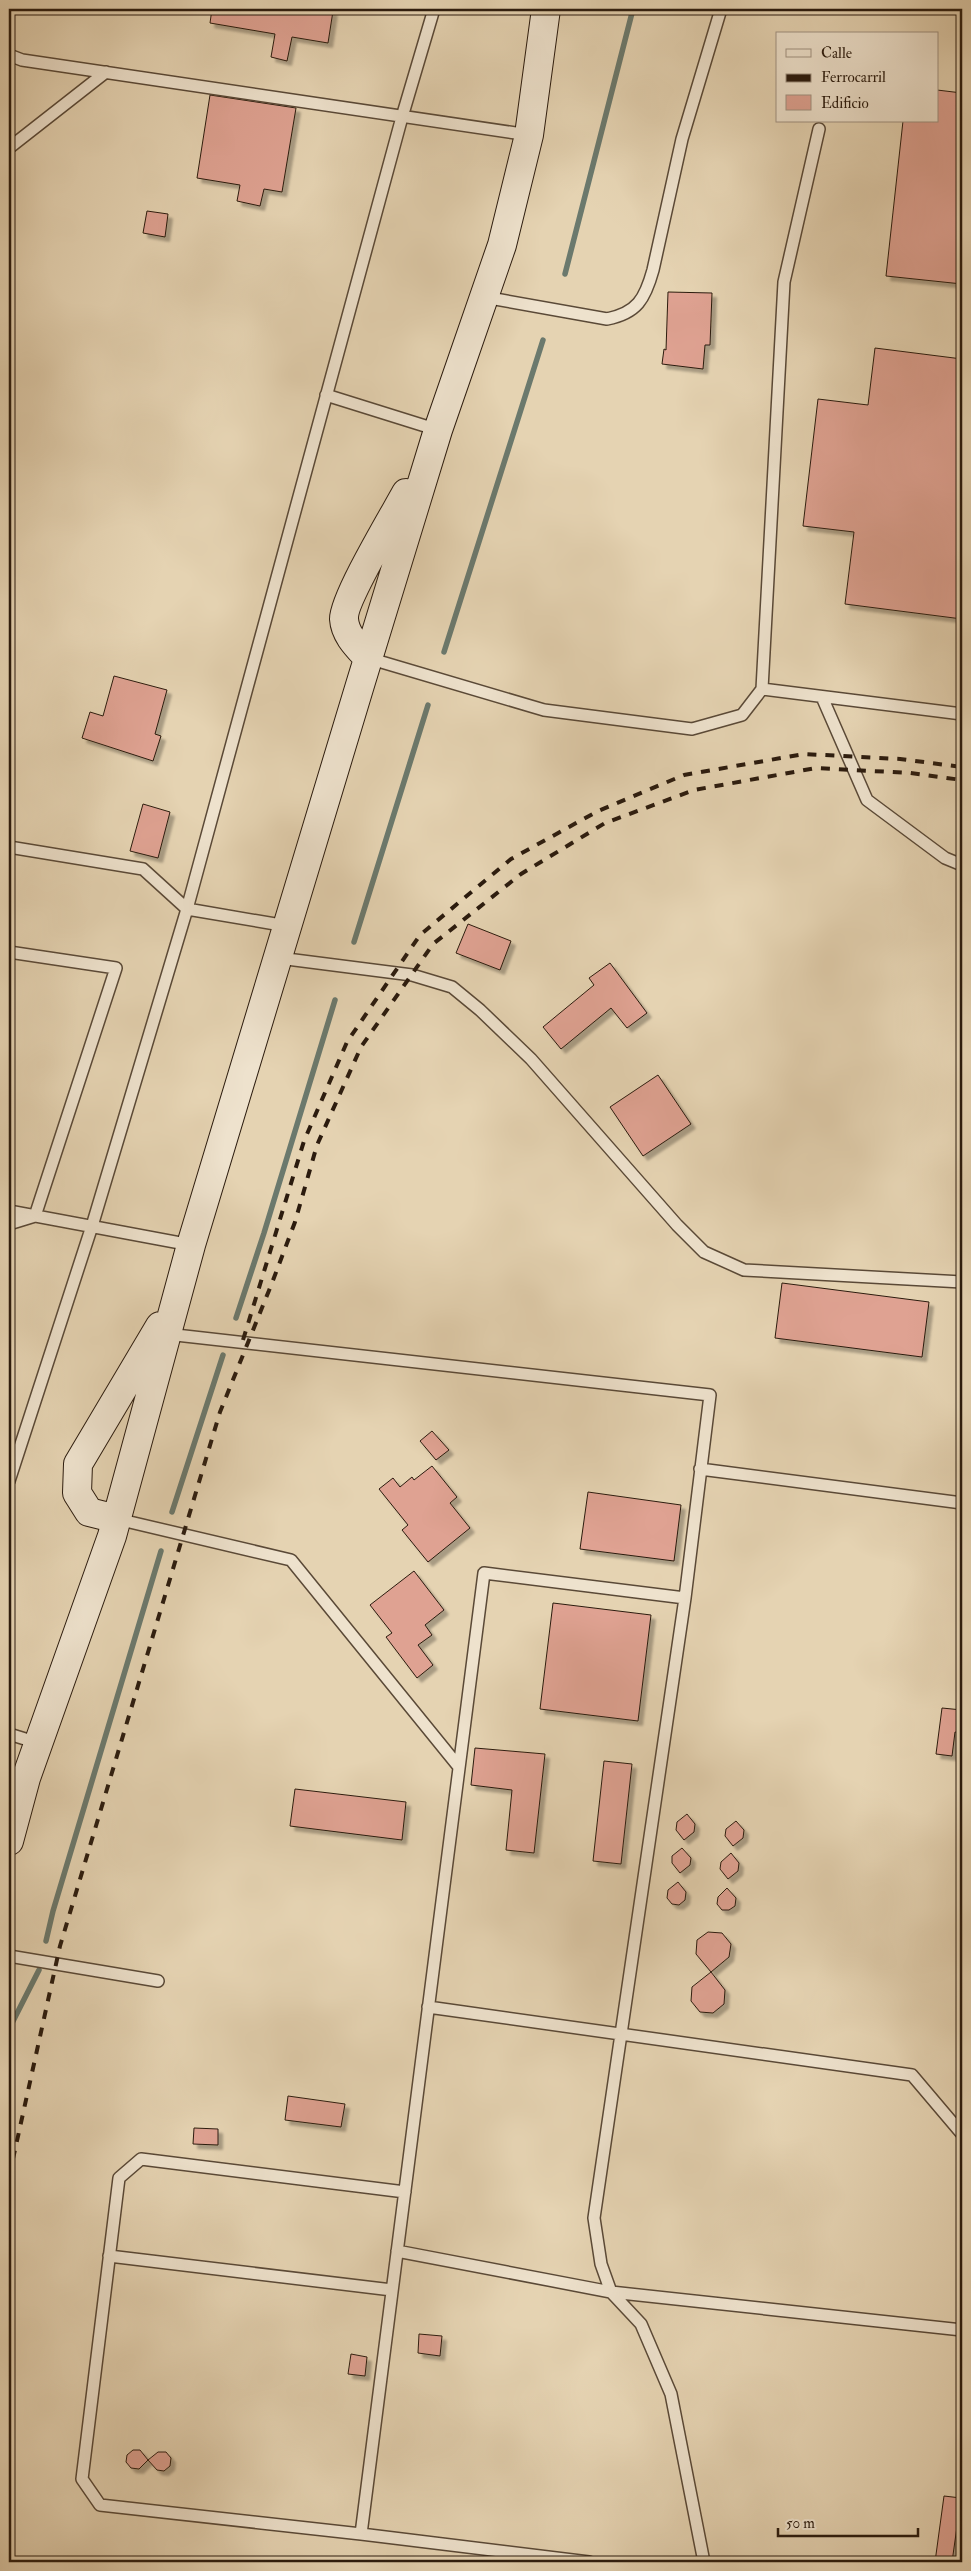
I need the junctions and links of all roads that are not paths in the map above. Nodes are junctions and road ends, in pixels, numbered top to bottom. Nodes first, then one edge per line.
1 (434, 9) edge
2 (546, 9) edge
3 (721, 9) edge
4 (9, 55) edge
5 (106, 72) junction
6 (402, 117) junction
7 (819, 129) dead end
8 (529, 135) junction
9 (9, 148) edge
10 (484, 297) junction
11 (326, 395) junction
12 (436, 436) junction
13 (368, 658) junction
14 (762, 689) junction
15 (822, 697) junction
16 (962, 714) edge
17 (9, 847) edge
18 (962, 865) edge
19 (187, 909) junction
20 (288, 927) junction
21 (9, 952) edge
22 (279, 958) junction
23 (9, 1211) edge
24 (35, 1216) junction
25 (9, 1224) edge
26 (92, 1226) junction
27 (191, 1246) junction
28 (962, 1282) edge
29 (177, 1299) junction
30 (167, 1334) junction
31 (700, 1469) junction
32 (9, 1480) edge
33 (962, 1502) edge
34 (116, 1519) junction
35 (684, 1598) junction
36 (9, 1734) edge
37 (38, 1743) junction
38 (459, 1767) junction
39 (9, 1841) edge
40 (9, 1956) edge
41 (158, 1980) dead end
42 (428, 2007) junction
43 (620, 2034) junction
44 (962, 2134) edge
45 (405, 2192) junction
46 (397, 2251) junction
47 (109, 2256) junction
48 (392, 2290) junction
49 (611, 2292) junction
50 (962, 2330) edge
51 (361, 2534) junction
52 (589, 2562) edge
53 (704, 2562) edge

1 - 6 lane
2 - 8 main road
3 - 10 lane
4 - 5 lane
5 - 6 lane
5 - 9 lane
6 - 8 lane
6 - 11 lane
7 - 14 lane
8 - 10 main road
10 - 12 main road
11 - 12 lane
11 - 19 lane
12 - 13 main road
13 - 14 lane
13 - 20 main road
14 - 15 lane
15 - 16 lane
15 - 18 lane
17 - 19 lane
19 - 20 lane
19 - 26 lane
20 - 22 main road
21 - 24 lane
22 - 27 main road
22 - 28 lane
23 - 24 lane
24 - 25 lane
24 - 26 lane
26 - 27 lane
26 - 32 lane
27 - 29 main road
29 - 30 main road
29 - 34 main road
30 - 31 lane
30 - 34 main road
31 - 33 lane
31 - 35 lane
34 - 37 main road
34 - 38 lane
35 - 38 lane
35 - 43 lane
36 - 37 lane
37 - 39 main road
38 - 42 lane
40 - 41 lane
42 - 43 lane
42 - 45 lane
43 - 44 lane
43 - 49 lane
45 - 46 lane
45 - 47 lane
46 - 48 lane
46 - 49 lane
47 - 48 lane
47 - 51 lane
48 - 51 lane
49 - 50 lane
49 - 53 lane
51 - 52 lane

